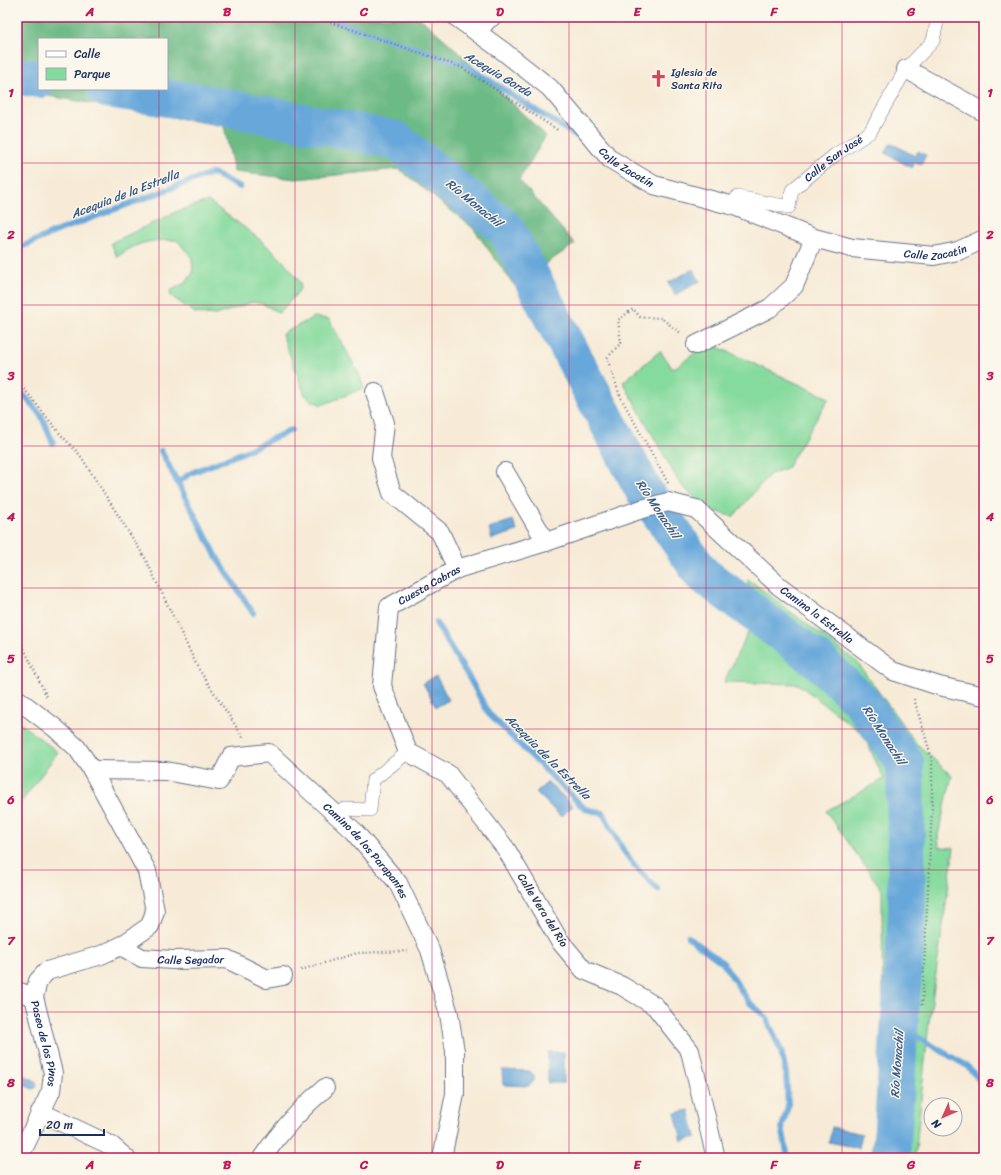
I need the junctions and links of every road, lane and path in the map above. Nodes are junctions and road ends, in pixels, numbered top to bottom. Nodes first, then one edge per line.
1 (315, 17) edge
2 (456, 17) edge
3 (492, 17) edge
4 (938, 17) edge
5 (478, 33) junction
6 (906, 69) junction
7 (984, 112) edge
8 (564, 135) dead end
9 (734, 206) junction
10 (814, 238) junction
11 (984, 239) edge
12 (696, 345) joint
13 (17, 385) edge
14 (375, 392) dead end
15 (505, 472) dead end
16 (668, 502) junction
17 (546, 542) junction
18 (457, 569) junction
19 (17, 634) edge
20 (908, 676) junction
21 (984, 696) edge
22 (48, 698) dead end
23 (17, 699) edge
24 (408, 752) junction
25 (269, 753) junction
26 (92, 770) junction
27 (338, 816) junction
28 (121, 946) junction
29 (430, 950) junction
30 (283, 976) joint
31 (17, 991) edge
32 (34, 997) junction
33 (922, 1008) dead end
34 (325, 1088) dead end
35 (40, 1112) junction
36 (19, 1158) edge
37 (126, 1158) edge
38 (262, 1158) edge
39 (442, 1158) edge
40 (716, 1158) edge

1 - 8 path
2 - 5 street, Calle Zacatín
3 - 5 street
4 - 6 street, Calle San José
5 - 9 street, Calle Zacatín
6 - 7 street
6 - 9 street, Calle San José
9 - 10 street, Calle Zacatín
10 - 11 street, Calle Zacatín
10 - 12 street
12 - 16 path
13 - 25 path
14 - 18 street
15 - 17 street
16 - 17 street, Cuesta Cabras
16 - 20 street, Camino la Estrella
17 - 18 street, Cuesta Cabras
18 - 24 street, Cuesta Cabras
19 - 22 path
20 - 21 street, Camino la Estrella
20 - 33 path
23 - 26 street, Paseo de los Pinos
24 - 27 street
24 - 40 street, Calle Vera del Río
25 - 26 street
25 - 27 street, Camino de los Parapantes
26 - 28 street, Paseo de los Pinos
27 - 29 street, Camino de los Parapantes
28 - 30 street, Calle Segador
28 - 32 street, Paseo de los Pinos
29 - 30 path
29 - 39 street, Camino de los Parapantes
31 - 32 street
32 - 35 street, Paseo de los Pinos
34 - 38 street
35 - 36 street, Paseo de los Pinos
35 - 37 street

